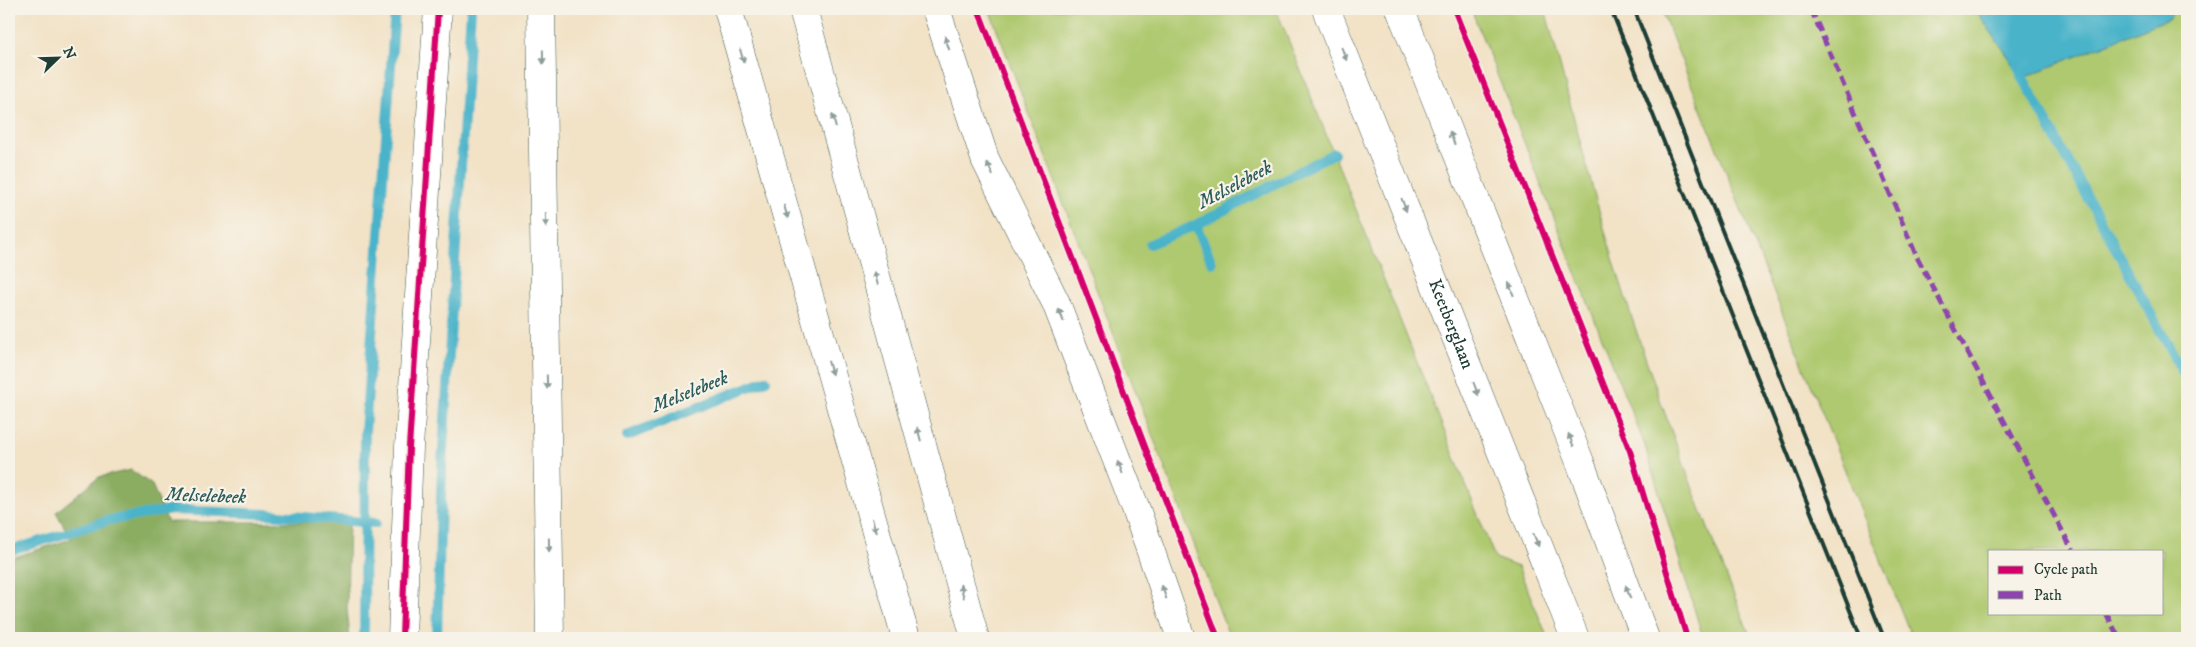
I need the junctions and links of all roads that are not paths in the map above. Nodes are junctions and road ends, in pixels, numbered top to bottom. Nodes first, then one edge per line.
1 (438, 9) edge
2 (542, 9) edge
3 (728, 9) edge
4 (803, 9) edge
5 (936, 9) edge
6 (1326, 9) edge
7 (1400, 9) edge
8 (402, 638) edge
9 (550, 638) edge
10 (906, 638) edge
11 (975, 638) edge
12 (1180, 638) edge
13 (1575, 638) edge
14 (1645, 638) edge

1 - 8 main road
2 -> 9 main road
3 -> 10 main road
11 -> 4 main road
12 -> 5 main road
6 -> 13 main road, Keetberglaan
14 -> 7 main road

